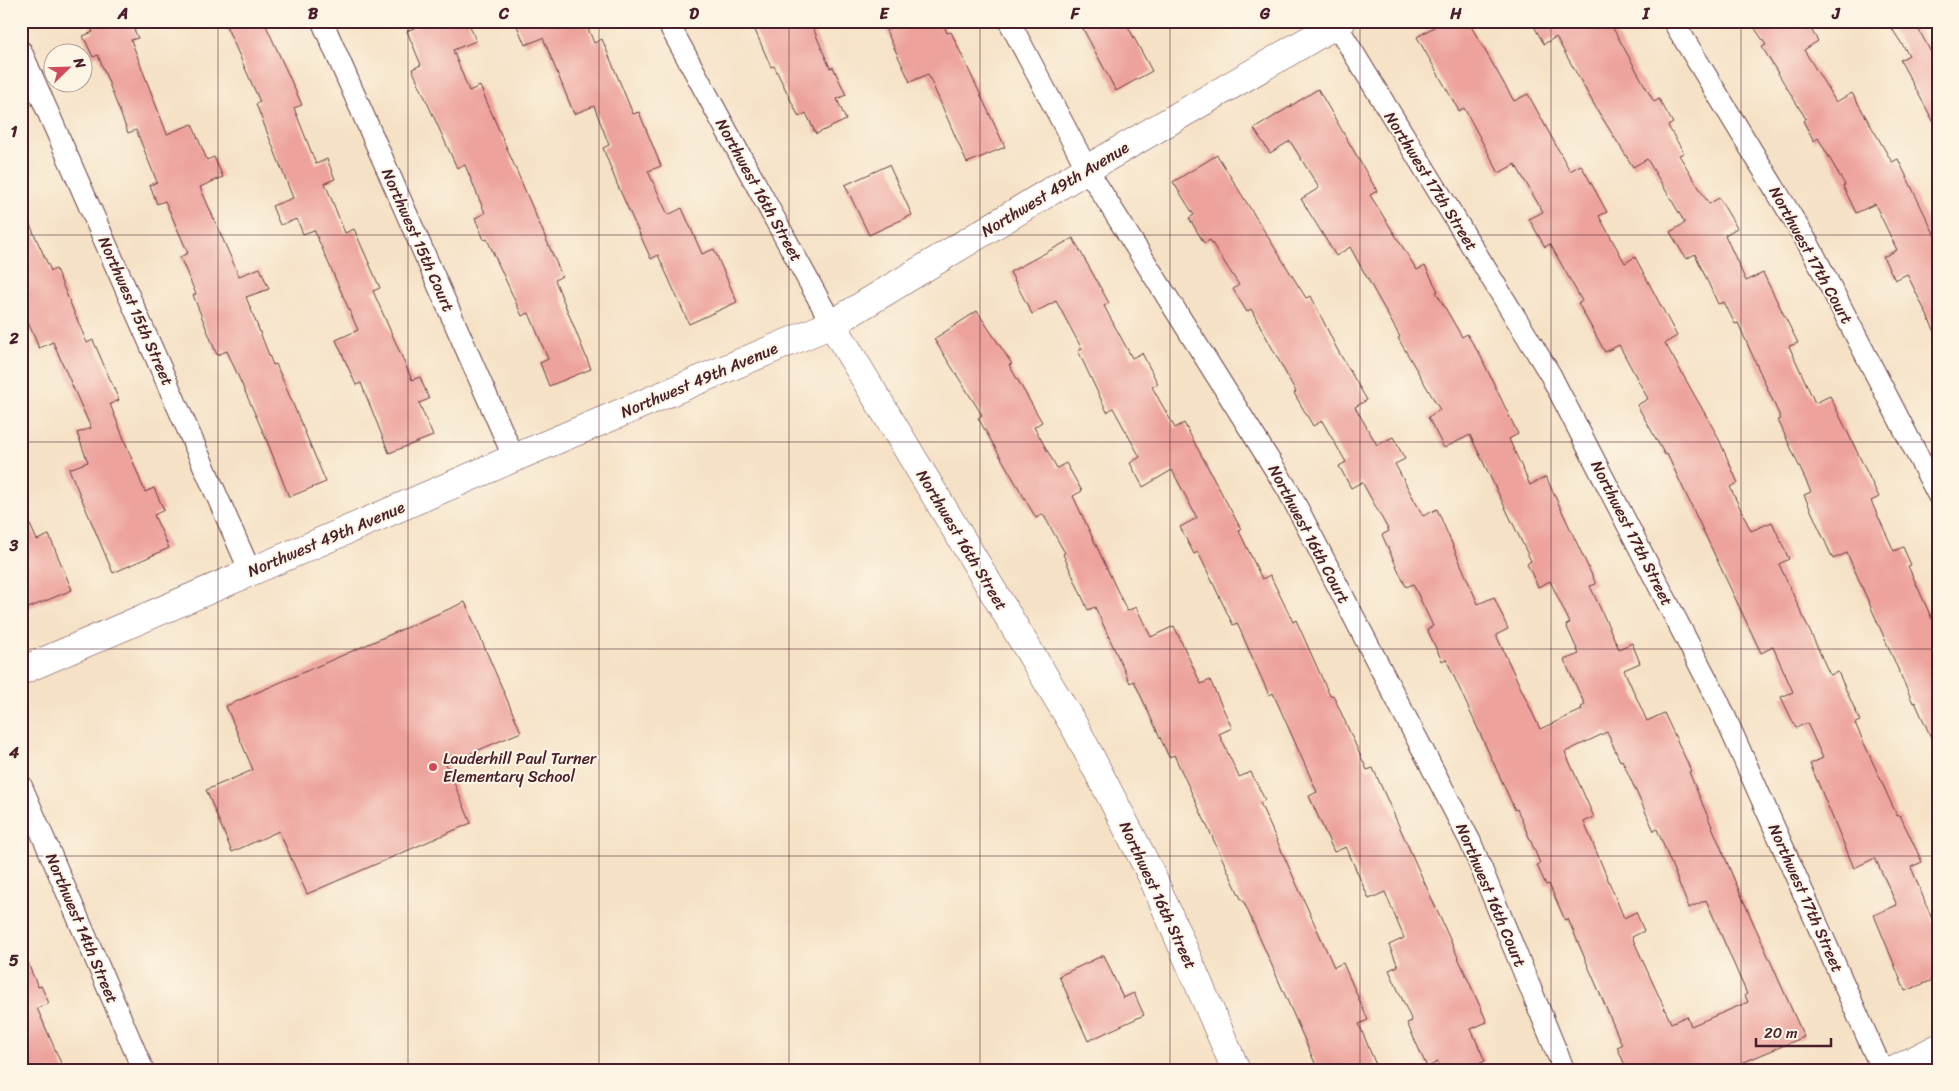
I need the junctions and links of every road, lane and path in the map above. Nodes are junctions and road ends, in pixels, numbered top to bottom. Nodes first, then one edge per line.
1 (322, 21) edge
2 (667, 21) edge
3 (1009, 21) edge
4 (1673, 21) edge
5 (1337, 23) edge
6 (21, 51) edge
7 (1087, 170) junction
8 (832, 324) junction
9 (514, 458) junction
10 (1938, 495) edge
11 (250, 572) junction
12 (21, 671) edge
13 (21, 786) edge
14 (1938, 1048) edge
15 (143, 1070) edge
16 (1236, 1070) edge
17 (1564, 1070) edge
18 (1882, 1070) edge
19 (1895, 1070) edge

1 - 9 street, Northwest 15th Court
2 - 8 street, Northwest 16th Street
3 - 7 street, Northwest 16th Court
4 - 10 street, Northwest 17th Court
5 - 7 street, Northwest 49th Avenue
5 - 18 street, Northwest 17th Street
6 - 11 street, Northwest 15th Street
7 - 8 street, Northwest 49th Avenue
7 - 17 street, Northwest 16th Court
8 - 9 street, Northwest 49th Avenue
8 - 16 street, Northwest 16th Street
9 - 11 street, Northwest 49th Avenue
11 - 12 street, Northwest 49th Avenue
13 - 15 street, Northwest 14th Street
14 - 19 street

